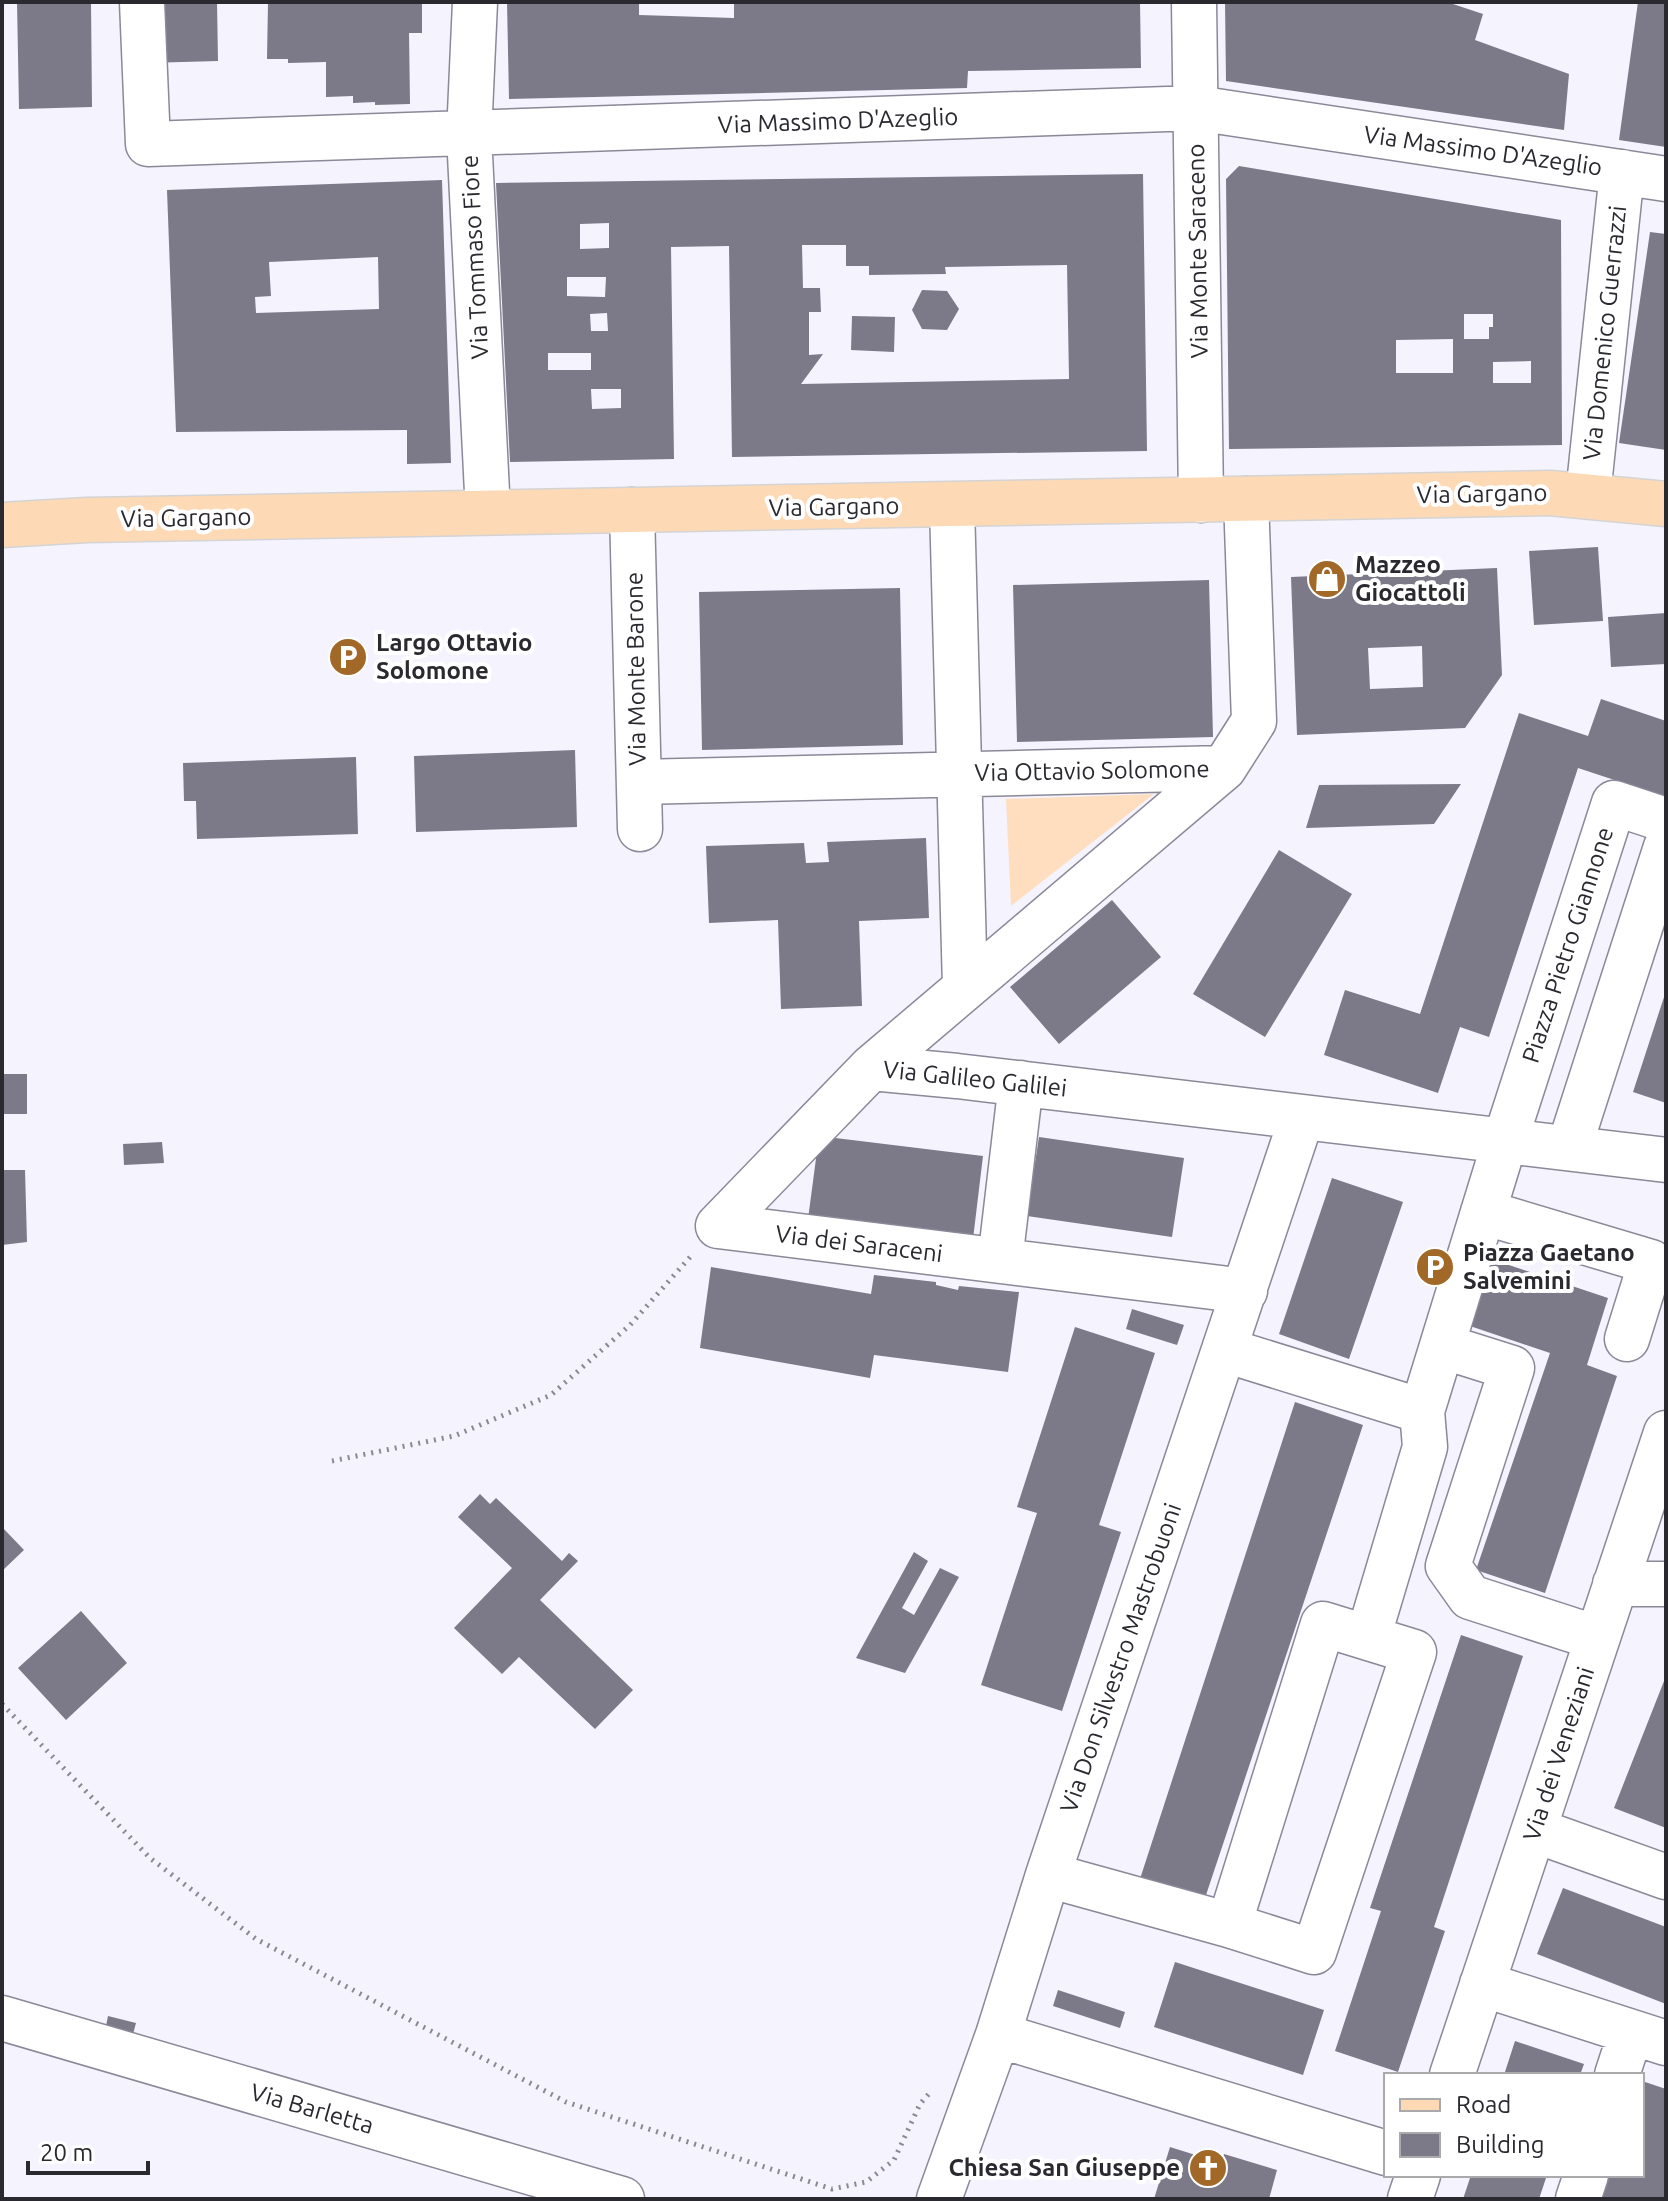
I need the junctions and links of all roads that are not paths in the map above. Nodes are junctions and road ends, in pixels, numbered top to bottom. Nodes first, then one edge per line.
1 (142, 2) edge
2 (475, 2) edge
3 (1194, 2) edge
4 (1196, 108) junction
5 (469, 135) junction
6 (1622, 172) junction
7 (1666, 179) edge
8 (1588, 495) junction
9 (1246, 499) junction
10 (1201, 500) junction
11 (1666, 504) edge
12 (952, 505) junction
13 (632, 510) junction
14 (488, 512) junction
15 (2, 525) edge
16 (1224, 768) junction
17 (959, 774) junction
18 (639, 782) junction
19 (1666, 820) edge
20 (640, 829) dead end
21 (1666, 847) edge
22 (965, 988) junction
23 (871, 1068) junction
24 (1021, 1083) junction
25 (1302, 1117) junction
26 (1505, 1141) junction
27 (1569, 1148) junction
28 (1666, 1160) edge
29 (1483, 1212) junction
30 (718, 1226) joint
31 (1000, 1261) junction
32 (1245, 1291) junction
33 (1627, 1339) dead end
34 (1442, 1346) junction
35 (1225, 1350) junction
36 (1422, 1411) junction
37 (1664, 1447) edge
38 (1615, 1584) junction
39 (1666, 1584) edge
40 (1368, 1638) junction
41 (1597, 1638) junction
42 (1534, 1830) junction
43 (1048, 1875) junction
44 (1666, 1877) edge
45 (1229, 1925) junction
46 (1482, 1984) junction
47 (2, 2018) edge
48 (998, 2035) junction
49 (1648, 2038) edge
50 (1453, 2073) edge
51 (1619, 2073) edge
52 (1384, 2152) edge
53 (1417, 2177) edge
54 (1585, 2177) edge
55 (622, 2199) edge
56 (939, 2199) edge
57 (1410, 2199) edge
58 (1578, 2199) edge

1 - 5 street, Via Massimo D'Azeglio
2 - 5 street, Via Tommaso Fiore
3 - 4 street, Via Monte Saraceno
4 - 5 street, Via Massimo D'Azeglio
4 - 6 street, Via Massimo D'Azeglio
4 - 10 street, Via Monte Saraceno
5 - 14 street, Via Tommaso Fiore
6 - 7 street, Via Massimo D'Azeglio
6 - 8 street, Via Domenico Guerrazzi
8 - 9 main road, Via Gargano
8 - 11 main road, Via Gargano
9 - 10 main road, Via Gargano
9 - 16 street
10 - 12 main road, Via Gargano
12 - 13 main road, Via Gargano
12 - 17 street
13 - 14 main road, Via Gargano
13 - 18 street, Via Monte Barone
14 - 15 main road, Via Gargano
16 - 17 street, Via Ottavio Solomone
16 - 22 street, Via Ottavio Solomone
17 - 18 street, Via Ottavio Solomone
17 - 22 street
18 - 20 street, Via Monte Barone
19 - 26 street, Piazza Pietro Giannone
21 - 27 street
22 - 23 street, Via Ottavio Solomone
23 - 24 street, Via Galileo Galilei
23 - 30 street, Via Galileo Galilei
24 - 25 street, Via Galileo Galilei
24 - 31 street
25 - 26 street, Via Galileo Galilei
25 - 32 street, Via Don Silvestro Mastrobuoni
26 - 27 street, Via Galileo Galilei
26 - 29 street
27 - 28 street, Via Galileo Galilei
29 - 33 street
29 - 34 street
30 - 31 street, Via dei Saraceni
31 - 32 street, Via dei Saraceni
32 - 35 street, Via Don Silvestro Mastrobuoni
34 - 36 street
34 - 41 street
35 - 36 street
35 - 43 street, Via Don Silvestro Mastrobuoni
36 - 40 street
37 - 38 street, Via dei Veneziani
38 - 39 street
38 - 41 street, Via dei Veneziani
40 - 45 street
40 - 45 street
41 - 42 street, Via dei Veneziani
42 - 44 street
42 - 46 street, Via dei Veneziani
43 - 45 street
43 - 48 street, Via Don Silvestro Mastrobuoni
46 - 49 street
46 - 50 street, Via dei Veneziani
47 - 55 street, Via Barletta
48 - 52 street
48 - 56 street, Via Don Silvestro Mastrobuoni
49 - 51 street
53 - 57 street
54 - 58 street

